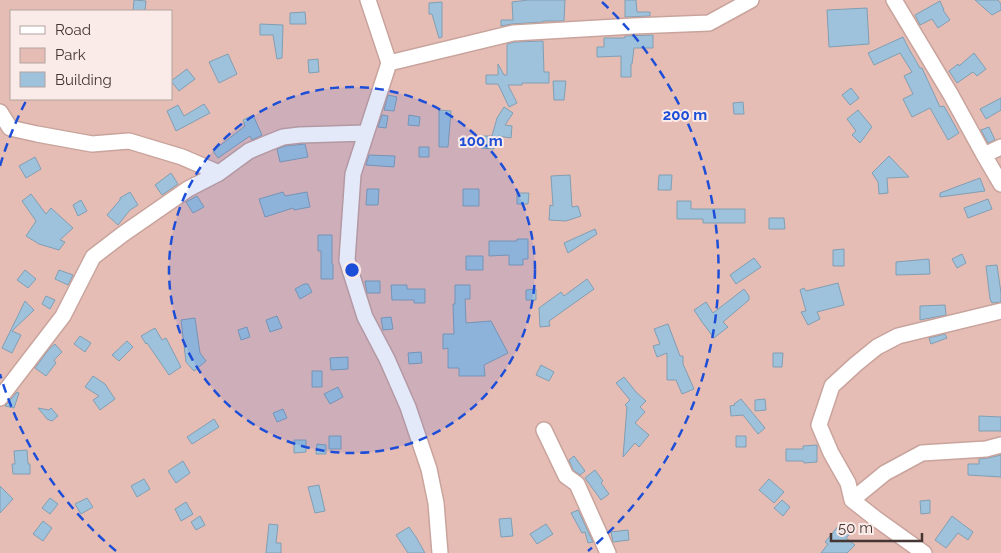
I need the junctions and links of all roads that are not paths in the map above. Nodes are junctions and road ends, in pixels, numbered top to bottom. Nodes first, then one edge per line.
1 (368, 0) edge
2 (751, 0) edge
3 (894, 0) edge
4 (388, 63) junction
5 (0, 112) edge
6 (366, 134) junction
7 (1001, 147) edge
8 (984, 155) junction
9 (219, 173) junction
10 (1001, 184) edge
11 (1001, 311) edge
12 (0, 398) edge
13 (544, 430) dead end
14 (1001, 445) edge
15 (852, 500) junction
16 (440, 553) edge
17 (608, 553) edge
18 (924, 553) edge

1 - 4 street
2 - 4 street
3 - 8 street
4 - 6 street
5 - 9 street
6 - 9 street
6 - 16 street
7 - 8 street
8 - 10 street
9 - 12 street
11 - 15 street
13 - 17 street
14 - 15 street
15 - 18 street

